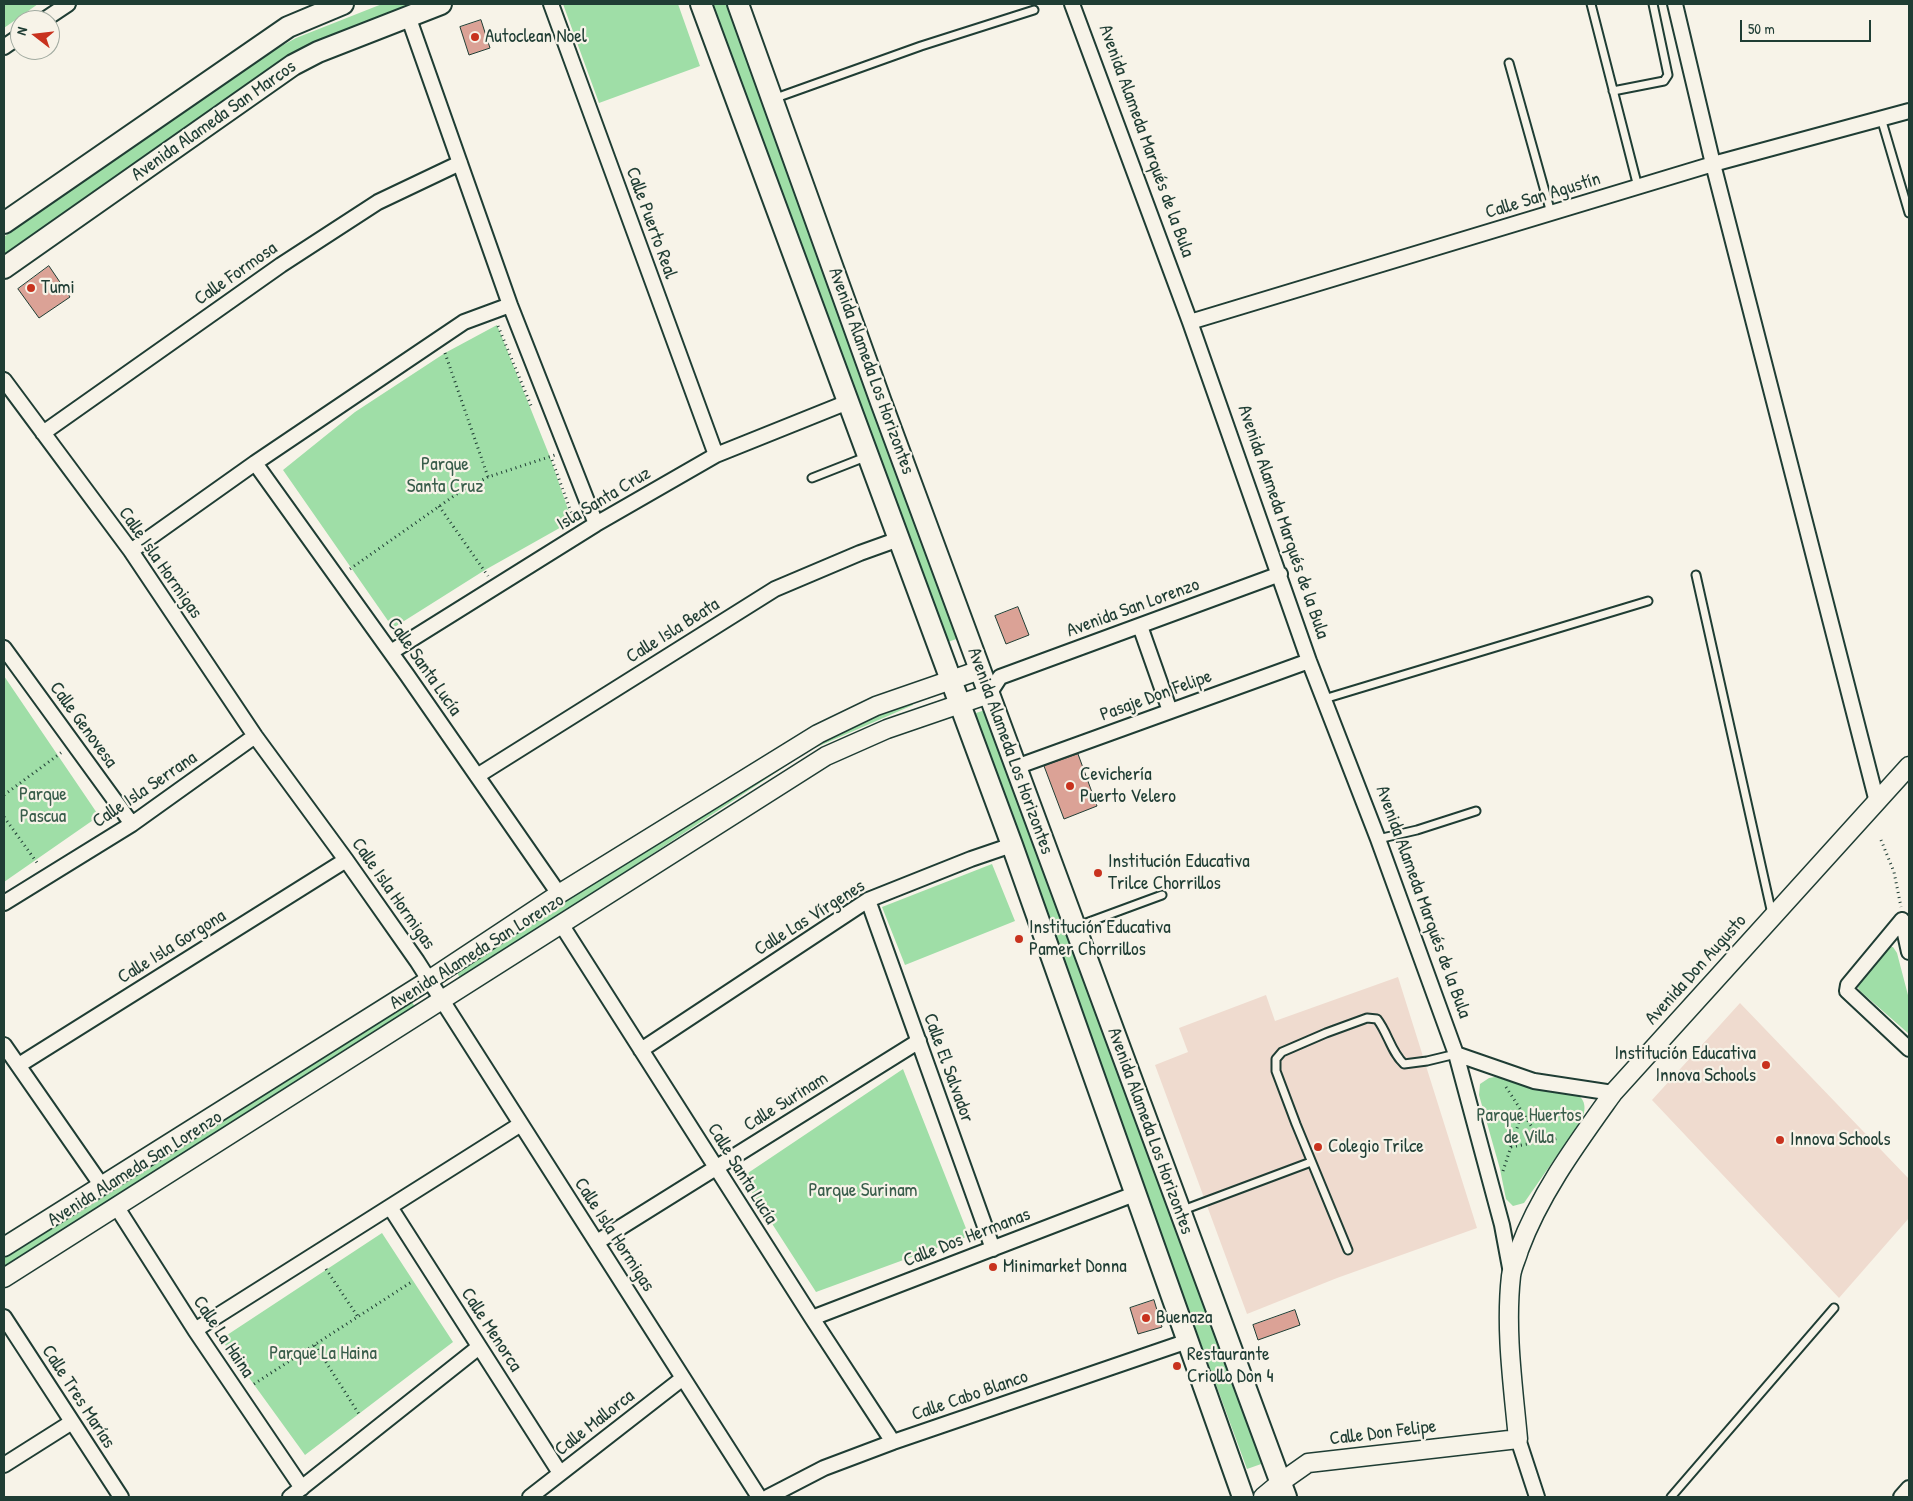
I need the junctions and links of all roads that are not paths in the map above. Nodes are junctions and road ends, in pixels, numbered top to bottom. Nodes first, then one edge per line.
1 (343, 4) edge
2 (441, 4) edge
3 (551, 4) edge
4 (702, 4) edge
5 (738, 4) edge
6 (1072, 4) edge
7 (1591, 4) edge
8 (1654, 4) edge
9 (1675, 4) edge
10 (1034, 10) dead end
11 (408, 16) junction
12 (1509, 63) dead end
13 (1613, 91) junction
14 (772, 99) junction
15 (1909, 111) edge
16 (1881, 118) junction
17 (460, 163) junction
18 (1713, 164) junction
19 (1638, 187) junction
20 (1551, 213) junction
21 (1909, 213) edge
22 (4, 223) edge
23 (4, 268) edge
24 (510, 305) junction
25 (1190, 322) junction
26 (4, 380) edge
27 (848, 402) junction
28 (43, 433) junction
29 (716, 455) junction
30 (868, 456) junction
31 (255, 463) junction
32 (812, 478) dead end
33 (596, 524) junction
34 (899, 539) junction
35 (131, 551) junction
36 (1280, 574) junction
37 (1696, 576) dead end
38 (1648, 601) dead end
39 (1140, 626) junction
40 (4, 648) edge
41 (391, 652) junction
42 (1309, 662) junction
43 (980, 670) junction
44 (1000, 677) junction
45 (951, 680) junction
46 (989, 694) junction
47 (1324, 699) junction
48 (960, 704) junction
49 (1170, 711) junction
50 (255, 736) junction
51 (1909, 766) edge
52 (1016, 767) junction
53 (477, 776) junction
54 (1877, 802) junction
55 (1476, 811) dead end
56 (132, 824) junction
57 (1378, 839) junction
58 (1012, 845) junction
59 (346, 860) junction
60 (559, 894) junction
61 (1162, 896) dead end
62 (868, 900) junction
63 (4, 903) edge
64 (1773, 917) junction
65 (561, 924) junction
66 (1075, 927) junction
67 (1909, 952) edge
68 (429, 980) junction
69 (442, 1000) junction
70 (919, 1041) junction
71 (4, 1044) edge
72 (1909, 1049) edge
73 (641, 1050) junction
74 (1456, 1054) junction
75 (18, 1065) junction
76 (1614, 1093) junction
77 (521, 1124) junction
78 (1311, 1162) junction
79 (716, 1168) junction
80 (102, 1186) junction
81 (1137, 1193) junction
82 (116, 1206) junction
83 (390, 1207) junction
84 (1180, 1211) junction
85 (597, 1242) junction
86 (4, 1247) edge
87 (993, 1249) junction
88 (1348, 1250) dead end
89 (1511, 1274) junction
90 (4, 1278) edge
91 (1834, 1308) dead end
92 (4, 1317) edge
93 (812, 1318) junction
94 (195, 1330) junction
95 (1188, 1341) junction
96 (479, 1347) junction
97 (683, 1378) junction
98 (72, 1422) junction
99 (1518, 1440) junction
100 (893, 1442) junction
101 (4, 1465) edge
102 (560, 1473) junction
103 (302, 1488) junction
104 (1909, 1488) edge
105 (1283, 1490) edge
106 (121, 1497) edge
107 (290, 1497) edge
108 (530, 1497) edge
109 (759, 1497) edge
110 (768, 1497) edge
111 (1243, 1497) edge
112 (1264, 1497) edge
113 (1537, 1497) edge
114 (1671, 1497) edge
115 (1901, 1497) edge

1 - 22 main road, Avenida Alameda San Marcos
2 - 11 main road, Avenida Alameda San Marcos
3 - 29 street, Calle Puerto Real
4 - 27 main road, Avenida Alameda Los Horizontes
5 - 14 main road, Avenida Alameda Los Horizontes
6 - 25 street, Avenida Alameda Marqués de la Bula
7 - 13 lane
8 - 13 lane
9 - 18 street
10 - 14 lane
11 - 17 street
11 - 23 main road, Avenida Alameda San Marcos
12 - 20 lane
13 - 19 lane
14 - 43 main road, Avenida Alameda Los Horizontes
15 - 16 street, Calle San Agustín
16 - 18 street, Calle San Agustín
16 - 21 lane
17 - 24 street
17 - 28 street, Calle Formosa
18 - 19 street, Calle San Agustín
18 - 54 street
19 - 20 street, Calle San Agustín
20 - 25 street, Calle San Agustín
24 - 31 street
24 - 33 street
25 - 36 street, Avenida Alameda Marqués de la Bula
26 - 28 street, Calle Isla Hormigas
27 - 29 street, Isla Santa Cruz
27 - 30 main road, Avenida Alameda Los Horizontes
28 - 35 street, Calle Isla Hormigas
29 - 33 street, Isla Santa Cruz
30 - 32 lane
30 - 34 main road, Avenida Alameda Los Horizontes
31 - 35 street
31 - 41 street, Calle Santa Lucía
33 - 41 street, Isla Santa Cruz
34 - 45 main road, Avenida Alameda Los Horizontes
34 - 53 street, Calle Isla Beata
35 - 50 street, Calle Isla Hormigas
36 - 39 street, Avenida San Lorenzo
36 - 42 street, Avenida Alameda Marqués de la Bula
37 - 64 lane
38 - 47 lane
39 - 44 street, Avenida San Lorenzo
39 - 49 street
40 - 56 street, Calle Genovesa
41 - 53 street, Calle Santa Lucía
42 - 47 street, Avenida Alameda Marqués de la Bula
42 - 49 street, Pasaje Don Felipe
43 - 44 street
43 - 45 street, Avenida Alameda San Lorenzo
43 - 46 main road, Avenida Alameda Los Horizontes
44 - 46 street
45 - 48 main road, Avenida Alameda Los Horizontes
45 - 60 street, Avenida Alameda San Lorenzo
46 - 48 street, Avenida Alameda San Lorenzo
46 - 52 main road, Avenida Alameda Los Horizontes
47 - 57 street, Avenida Alameda Marqués de la Bula
48 - 58 main road, Avenida Alameda Los Horizontes
48 - 65 street, Avenida Alameda San Lorenzo
49 - 52 street, Pasaje Don Felipe
50 - 56 street, Calle Isla Serrana
50 - 59 street, Calle Isla Hormigas
51 - 54 street, Avenida Don Augusto
52 - 66 main road, Avenida Alameda Los Horizontes
53 - 60 street, Calle Santa Lucía
54 - 64 street, Avenida Don Augusto
55 - 57 lane
56 - 63 street, Calle Isla Serrana
57 - 74 street, Avenida Alameda Marqués de la Bula
58 - 62 street, Calle Las Vírgenes
58 - 81 main road, Avenida Alameda Los Horizontes
59 - 68 street, Calle Isla Hormigas
59 - 75 street, Calle Isla Gorgona
60 - 68 street, Avenida Alameda San Lorenzo
61 - 66 lane
62 - 70 street, Calle El Salvador
62 - 73 street, Calle Las Vírgenes
64 - 76 street, Avenida Don Augusto
65 - 69 street, Avenida Alameda San Lorenzo
65 - 73 street, Calle Santa Lucía
66 - 84 main road, Avenida Alameda Los Horizontes
67 - 72 street
68 - 69 street, Calle Isla Hormigas
68 - 80 street, Avenida Alameda San Lorenzo
69 - 77 street, Calle Isla Hormigas
69 - 82 street, Avenida Alameda San Lorenzo
70 - 79 street, Calle Surinam
70 - 87 street, Calle El Salvador
71 - 75 street
73 - 79 street, Calle Santa Lucía
74 - 76 street
74 - 78 lane
74 - 89 street, Avenida Alameda Marqués de la Bula
75 - 80 street
76 - 89 street, Avenida Don Augusto
77 - 83 street
77 - 85 street, Calle Isla Hormigas
78 - 84 lane
78 - 88 lane
79 - 85 street, Calle Surinam
79 - 93 street, Calle Santa Lucía
80 - 86 street, Avenida Alameda San Lorenzo
81 - 87 street, Calle Dos Hermanas
81 - 95 main road, Avenida Alameda Los Horizontes
82 - 90 street, Avenida Alameda San Lorenzo
82 - 94 street, Calle La Haina
83 - 94 street
83 - 96 street, Calle Menorca
84 - 105 main road, Avenida Alameda Los Horizontes
85 - 97 street, Calle Isla Hormigas
87 - 93 street, Calle Dos Hermanas
89 - 99 street, Avenida Alameda Marqués de la Bula
91 - 114 lane
92 - 98 street, Calle Tres Marías
93 - 100 street, Calle Santa Lucía
94 - 103 street, Calle La Haina
95 - 100 street, Calle Cabo Blanco
95 - 111 main road, Avenida Alameda Los Horizontes
96 - 102 street, Calle Menorca
96 - 103 street
97 - 102 street, Calle Mallorca
97 - 109 street, Calle Isla Hormigas
98 - 101 street
98 - 106 street, Calle Tres Marías
99 - 105 street, Calle Don Felipe
99 - 113 street, Avenida Alameda Marqués de la Bula
100 - 110 street, Calle Cabo Blanco
102 - 108 street, Calle Mallorca
103 - 107 street
104 - 115 street
105 - 112 street, Calle Don Felipe

